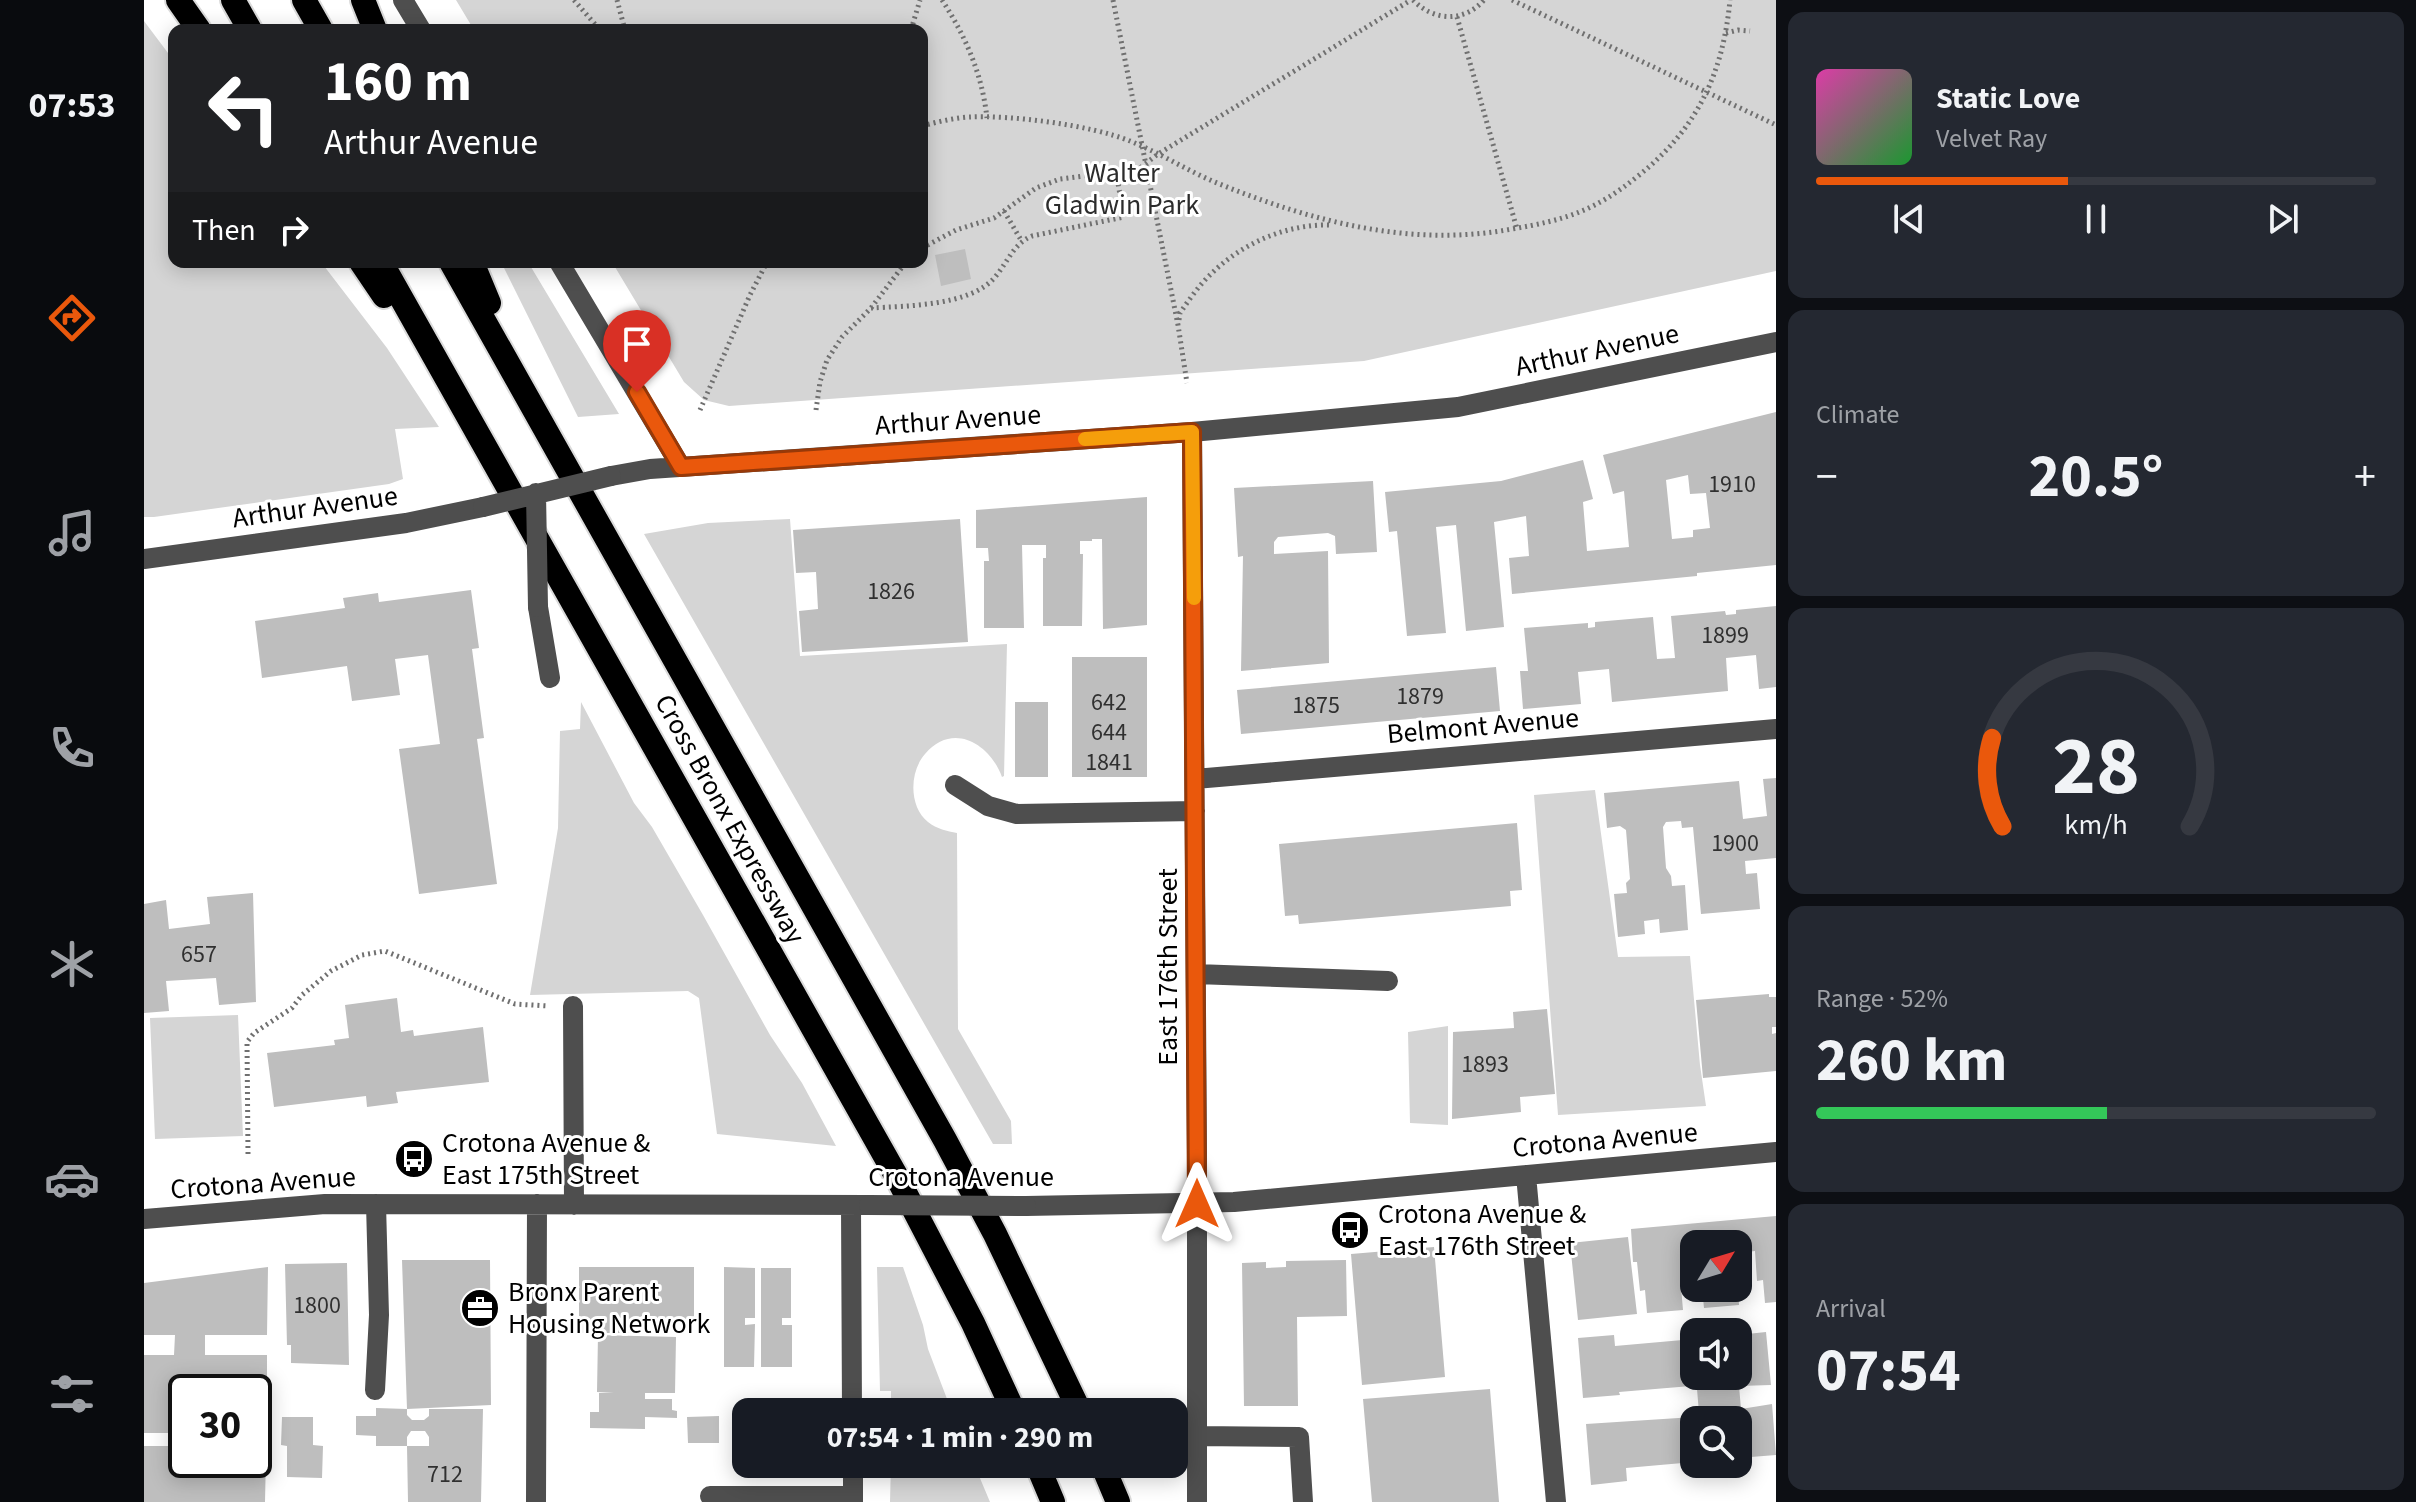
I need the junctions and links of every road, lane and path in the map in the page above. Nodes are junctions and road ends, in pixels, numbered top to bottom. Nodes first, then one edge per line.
1 (178, 0) edge
2 (233, 0) edge
3 (304, 0) edge
4 (363, 0) edge
5 (403, 0) edge
6 (574, 0) edge
7 (617, 0) edge
8 (920, 0) edge
9 (942, 0) edge
10 (1113, 0) edge
11 (1412, 0) edge
12 (1484, 0) edge
13 (1512, 0) edge
14 (1730, 0) edge
15 (1457, 17) junction
16 (195, 24) edge
17 (247, 24) edge
18 (318, 24) edge
19 (373, 24) edge
20 (417, 24) edge
21 (595, 24) edge
22 (623, 24) edge
23 (913, 24) edge
24 (1750, 31) dead end
25 (1726, 33) junction
26 (1708, 93) junction
27 (987, 118) junction
28 (928, 124) edge
29 (1776, 125) edge
30 (1141, 146) junction
31 (1158, 154) junction
32 (1146, 165) junction
33 (1117, 178) junction
34 (1004, 211) junction
35 (1339, 225) junction
36 (1517, 229) junction
37 (1021, 240) junction
38 (928, 244) edge
39 (365, 268) edge
40 (384, 268) edge
41 (454, 268) edge
42 (474, 268) edge
43 (563, 268) edge
44 (764, 268) edge
45 (901, 268) edge
46 (871, 308) junction
47 (1178, 325) junction
48 (1776, 342) edge
49 (1187, 383) dead end
50 (533, 409) junction
51 (700, 410) dead end
52 (816, 410) dead end
53 (468, 416) junction
54 (1192, 432) junction
55 (681, 467) junction
56 (536, 493) junction
57 (144, 559) edge
58 (550, 678) dead end
59 (1776, 729) edge
60 (1195, 779) junction
61 (955, 785) dead end
62 (1195, 811) junction
63 (1196, 974) junction
64 (1388, 981) dead end
65 (515, 1004) dead end
66 (573, 1006) dead end
67 (1776, 1152) edge
68 (248, 1154) dead end
69 (1526, 1175) junction
70 (376, 1204) junction
71 (537, 1204) junction
72 (1197, 1204) junction
73 (574, 1205) junction
74 (860, 1205) junction
75 (144, 1219) edge
76 (375, 1390) dead end
77 (853, 1398) edge
78 (1007, 1398) edge
79 (1073, 1398) edge
80 (1197, 1436) junction
81 (853, 1478) edge
82 (1043, 1478) edge
83 (1108, 1478) edge
84 (710, 1496) dead end
85 (853, 1499) edge
86 (536, 1502) edge
87 (1053, 1502) edge
88 (1118, 1502) edge
89 (1197, 1502) edge
90 (1303, 1502) edge
91 (1556, 1502) edge

1 - 16 highway
2 - 17 highway
3 - 18 highway
4 - 19 highway
5 - 20 street
6 - 21 path
7 - 22 path
8 - 23 path
9 - 27 path
10 - 30 path
11 - 15 path
11 - 31 path
12 - 15 path
13 - 26 path
14 - 25 path
15 - 36 path
24 - 25 path
25 - 26 path
26 - 29 path
26 - 36 path
27 - 28 path
27 - 30 path
30 - 31 path
30 - 32 path
31 - 32 path
31 - 35 path
32 - 33 path
32 - 47 path
33 - 34 path
33 - 37 path
34 - 37 path
34 - 38 path
35 - 36 path
35 - 47 path
37 - 46 path
39 - 53 highway
40 - 53 highway, Cross Bronx Expressway
41 - 50 highway, Cross Bronx Expressway
42 - 50 highway
43 - 55 street
44 - 51 path
45 - 46 path
46 - 52 path
47 - 49 path
48 - 54 street, Arthur Avenue
50 - 79 highway, Cross Bronx Expressway
53 - 78 highway, Cross Bronx Expressway
54 - 55 street, Arthur Avenue
54 - 60 street, East 176th Street
55 - 56 street, Arthur Avenue, bridge
56 - 57 street, Arthur Avenue, bridge
56 - 58 street, bridge
59 - 60 street, Belmont Avenue
60 - 62 street, East 176th Street
61 - 62 street
62 - 63 street, East 176th Street
63 - 64 street
63 - 72 street, East 176th Street
65 - 68 path
66 - 73 street
67 - 69 street, Crotona Avenue
69 - 72 street, Crotona Avenue
69 - 91 street
70 - 71 street, Crotona Avenue
70 - 75 street, Crotona Avenue
70 - 76 street
71 - 73 street, Crotona Avenue
71 - 86 street
72 - 74 street, Crotona Avenue, bridge
72 - 80 street, East 176th Street
73 - 74 street, Crotona Avenue
74 - 77 street
80 - 89 street, East 176th Street
80 - 90 street
81 - 85 street
82 - 87 highway
83 - 88 highway
84 - 85 street

